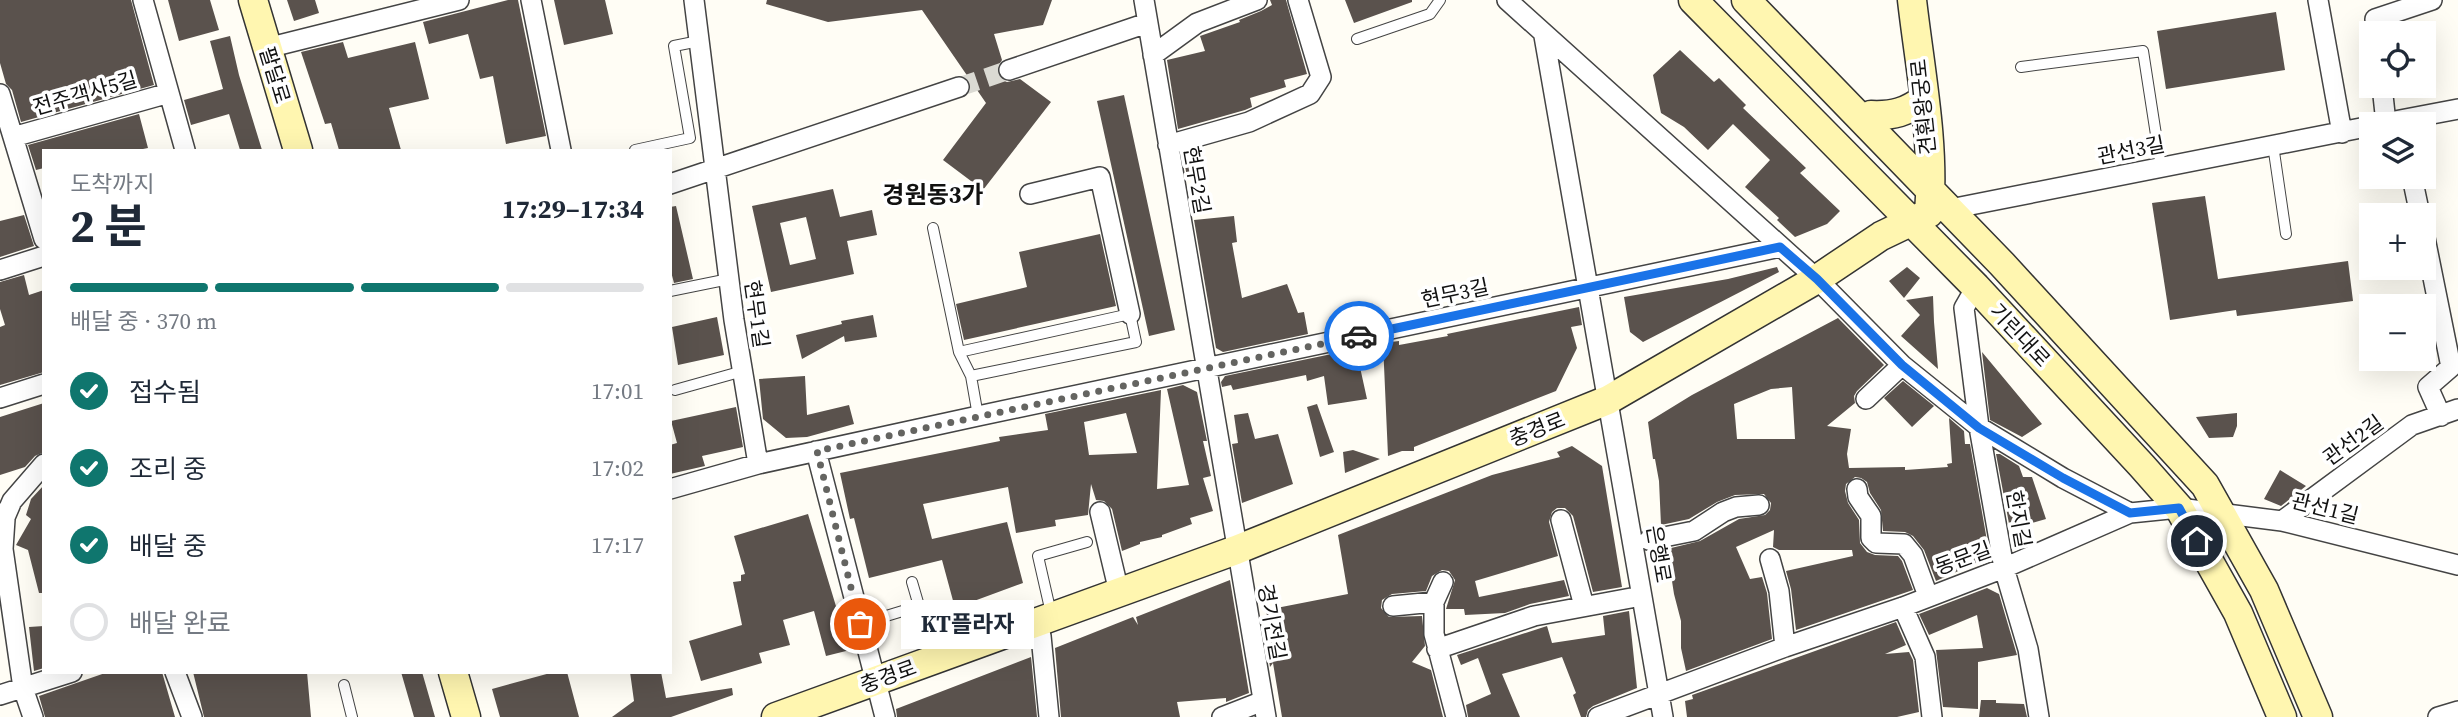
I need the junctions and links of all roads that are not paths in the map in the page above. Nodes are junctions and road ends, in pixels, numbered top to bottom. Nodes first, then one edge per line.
1 (143, 0) edge
2 (253, 0) edge
3 (459, 0) edge
4 (531, 0) edge
5 (694, 0) edge
6 (1144, 0) edge
7 (1257, 0) edge
8 (1298, 0) edge
9 (1440, 0) edge
10 (1507, 0) edge
11 (1693, 0) edge
12 (1746, 0) edge
13 (1912, 0) edge
14 (2318, 0) edge
15 (2432, 0) edge
16 (2375, 21) edge
17 (1147, 23) junction
18 (1544, 36) junction
19 (1357, 39) dead end
20 (699, 41) junction
21 (267, 48) junction
22 (1153, 55) junction
23 (2021, 67) dead end
24 (1009, 70) tunnel mouth
25 (959, 87) tunnel mouth
26 (169, 93) junction
27 (0, 94) edge
28 (1924, 99) junction
29 (2458, 109) edge
30 (2436, 113) edge
31 (1866, 122) junction
32 (2359, 129) edge
33 (2342, 133) junction
34 (13, 137) junction
35 (1168, 145) junction
36 (2273, 145) junction
37 (180, 149) edge
38 (298, 149) edge
39 (561, 149) edge
40 (640, 149) edge
41 (2161, 167) junction
42 (715, 170) junction
43 (672, 183) edge
44 (1030, 194) dead end
45 (1930, 209) junction
46 (933, 229) dead end
47 (42, 232) edge
48 (2287, 234) dead end
49 (1780, 247) junction
50 (42, 257) edge
51 (0, 270) edge
52 (729, 279) junction
53 (1817, 279) junction
54 (2433, 280) edge
55 (1976, 287) junction
56 (1590, 289) junction
57 (672, 291) edge
58 (1130, 314) junction
59 (959, 352) junction
60 (1902, 365) junction
61 (1205, 367) junction
62 (743, 371) junction
63 (971, 376) junction
64 (42, 385) edge
65 (675, 390) dead end
66 (0, 398) edge
67 (1866, 399) dead end
68 (1608, 400) junction
69 (2450, 412) edge
70 (978, 415) junction
71 (1979, 428) junction
72 (817, 451) junction
73 (758, 464) junction
74 (42, 466) edge
75 (672, 488) edge
76 (1857, 489) dead end
77 (1759, 505) dead end
78 (2179, 508) junction
79 (1100, 512) dead end
80 (2220, 512) junction
81 (2130, 513) junction
82 (1561, 520) dead end
83 (2, 521) edge
84 (2282, 521) junction
85 (1648, 540) dead end
86 (1087, 542) dead end
87 (1236, 550) junction
88 (1770, 559) dead end
89 (2458, 565) edge
90 (2004, 568) junction
91 (912, 582) dead end
92 (1443, 582) dead end
93 (1119, 592) junction
94 (1928, 596) junction
95 (1632, 598) dead end
96 (1434, 602) junction
97 (1394, 606) dead end
98 (1584, 606) junction
99 (1903, 607) junction
100 (860, 624) junction
101 (1046, 626) junction
102 (1785, 647) junction
103 (1437, 649) junction
104 (66, 674) edge
105 (176, 674) edge
106 (454, 674) edge
107 (877, 681) junction
108 (344, 685) dead end
109 (23, 688) junction
110 (0, 695) edge
111 (1660, 695) junction
112 (1264, 709) edge
113 (2458, 711) edge
114 (33, 717) edge
115 (192, 717) edge
116 (352, 717) edge
117 (466, 717) edge
118 (776, 717) edge
119 (885, 717) edge
120 (1049, 717) edge
121 (1222, 717) edge
122 (1456, 717) edge
123 (1598, 717) edge
124 (1663, 717) edge
125 (1931, 717) edge
126 (2039, 717) edge
127 (2282, 717) edge
128 (2318, 717) edge
129 (2438, 717) edge

1 - 26 street, 전주객사5길
2 - 21 street, 팔달로
3 - 21 street
4 - 39 street
5 - 20 street, 현무1길
6 - 17 street, 현무2길
7 - 22 street
8 - 35 street
9 - 19 lane
10 - 18 street
11 - 45 street, 기린대로
12 - 31 street, 기린대로
13 - 28 street, 견훤왕궁로
14 - 33 street
15 - 16 street
17 - 22 street, 현무2길
17 - 24 street
18 - 49 street
18 - 56 street
20 - 40 lane
20 - 42 street, 현무1길
21 - 38 street, 팔달로
22 - 35 street, 현무2길
23 - 41 lane
25 - 42 street
26 - 34 street, 전주객사5길
26 - 37 street, 전주객사5길
27 - 34 street, 전주객사5길
28 - 31 street
28 - 45 street, 견훤왕궁로
29 - 30 street, 관선3길
31 - 45 street, 기린대로
32 - 33 street, 관선3길
33 - 36 street, 관선3길
34 - 47 street, 전주객사5길
35 - 61 street, 현무2길
36 - 41 street, 관선3길
36 - 48 lane
41 - 45 street, 관선3길
42 - 43 street
42 - 52 street, 현무1길
44 - 58 street
45 - 53 street, 충경로
45 - 55 street, 기린대로
45 - 80 street, 기린대로
46 - 59 lane
49 - 53 street
49 - 56 street, 현무3길
50 - 51 street
52 - 57 lane
52 - 62 street, 현무1길
53 - 60 street
53 - 68 street, 충경로
54 - 69 street
55 - 71 street, 한지길
55 - 78 street, 기린대로
56 - 61 street, 현무3길
56 - 68 street
58 - 59 lane
58 - 63 lane
59 - 63 lane
60 - 67 street
60 - 71 street
61 - 70 street
61 - 87 street, 현무2길
62 - 65 lane
62 - 73 street, 현무1길
63 - 70 lane
64 - 66 street
68 - 87 street, 충경로
68 - 111 street, 은행로
69 - 84 street, 관선2길
70 - 72 street
71 - 81 street
71 - 90 street, 한지길
72 - 73 street
72 - 100 street
73 - 75 street
74 - 83 street
76 - 94 street, 동문길
77 - 85 street, 은행로
78 - 80 street, 관선1길
78 - 81 street, 동문길
78 - 127 street, 기린대로
79 - 93 street
80 - 84 street, 관선1길
80 - 128 street, 기린대로
81 - 90 street, 동문길
82 - 98 street
83 - 109 street
84 - 89 street, 관선1길
86 - 101 lane
87 - 93 street, 충경로
87 - 112 street, 경기전길
88 - 102 street
90 - 94 street, 동문길
90 - 126 street, 한지길
91 - 100 lane
92 - 96 street
93 - 101 street, 충경로
94 - 99 street, 동문길
95 - 98 street
96 - 97 street
96 - 103 street
98 - 103 street
99 - 102 street, 동문길
99 - 125 street
100 - 107 street
101 - 107 street, 충경로
101 - 120 street
102 - 111 street, 동문길
103 - 122 street
104 - 109 street
105 - 115 street
106 - 117 street
107 - 118 street, 충경로
107 - 119 street
108 - 116 lane
109 - 110 street
109 - 114 street
111 - 123 street, 동문길
111 - 124 street, 은행로
112 - 121 street, 경기전길
113 - 129 street

